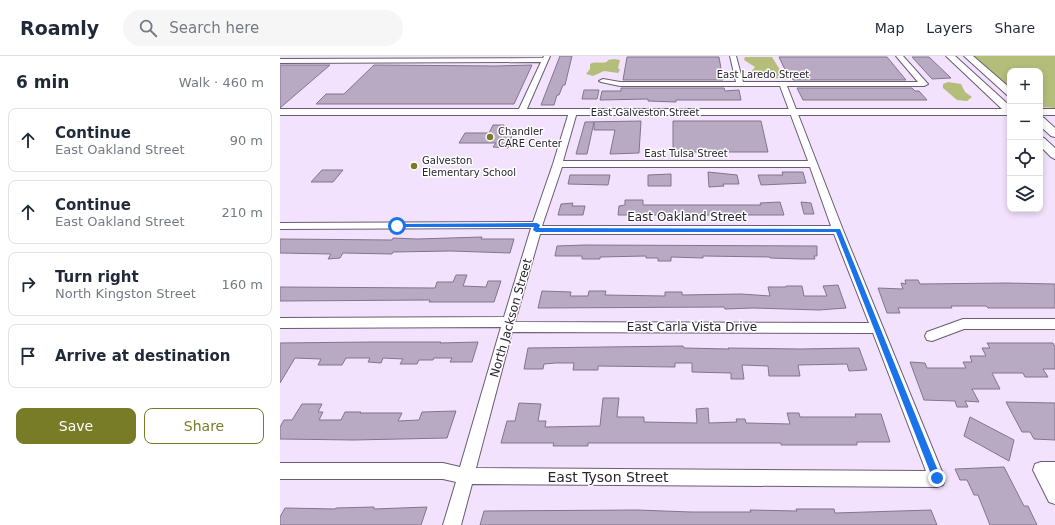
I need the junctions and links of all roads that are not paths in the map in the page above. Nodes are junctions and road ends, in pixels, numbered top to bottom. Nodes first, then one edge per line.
1 (732, 56) edge
2 (900, 56) edge
3 (950, 56) edge
4 (968, 56) edge
5 (546, 58) edge
6 (280, 61) edge
7 (603, 81) dead end
8 (740, 84) junction
9 (783, 84) junction
10 (1007, 90) edge
11 (1007, 108) edge
12 (522, 111) junction
13 (1007, 111) edge
14 (280, 112) edge
15 (573, 112) junction
16 (793, 112) junction
17 (1043, 112) edge
18 (1055, 112) edge
19 (1043, 123) edge
20 (1055, 134) edge
21 (1043, 143) edge
22 (1055, 154) edge
23 (558, 164) junction
24 (813, 164) junction
25 (280, 226) edge
26 (537, 227) junction
27 (838, 230) junction
28 (280, 323) edge
29 (508, 324) junction
30 (1055, 324) edge
31 (876, 328) junction
32 (932, 336) dead end
33 (1048, 470) edge
34 (280, 471) edge
35 (465, 476) junction
36 (1055, 496) edge
37 (452, 525) edge

1 - 8 street
2 - 9 street, East Laredo Street
3 - 11 street
4 - 10 street
5 - 6 street
5 - 12 street
7 - 8 street, East Laredo Street
8 - 9 street, East Laredo Street
9 - 16 street
12 - 14 street, East Galveston Street
12 - 15 street, East Galveston Street
13 - 16 street, East Galveston Street
15 - 16 street, East Galveston Street
15 - 23 street, North Jackson Street
16 - 24 street
17 - 18 street
19 - 20 street
21 - 22 street
23 - 24 street, East Tulsa Street
23 - 26 street, North Jackson Street
24 - 27 street
25 - 26 street, East Oakland Street
26 - 27 street, East Oakland Street
26 - 29 street, North Jackson Street
27 - 31 street
28 - 29 street, East Carla Vista Drive
29 - 31 street, East Carla Vista Drive
29 - 35 street, North Jackson Street
30 - 32 street
31 - 35 street, East Tyson Street
33 - 36 street
34 - 35 street, East Tyson Street
35 - 37 street, North Jackson Street

